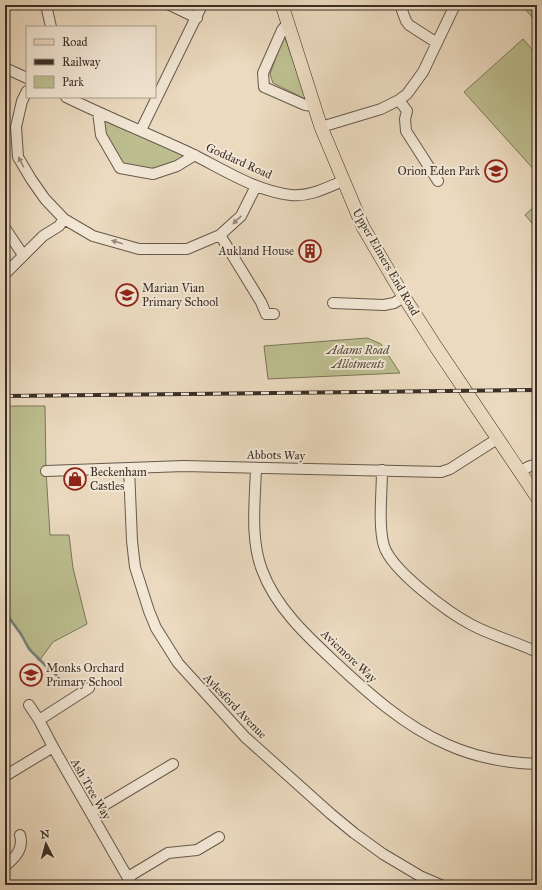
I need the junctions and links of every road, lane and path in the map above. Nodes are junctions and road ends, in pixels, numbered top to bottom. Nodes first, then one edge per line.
1 (46, 5) edge
2 (170, 5) edge
3 (202, 5) edge
4 (282, 5) edge
5 (400, 5) edge
6 (455, 5) edge
7 (197, 18) junction
8 (288, 23) junction
9 (51, 26) edge
10 (437, 43) junction
11 (5, 68) edge
12 (26, 78) edge
13 (26, 93) edge
14 (68, 98) edge
15 (399, 100) junction
16 (314, 106) junction
17 (98, 112) junction
18 (321, 127) junction
19 (141, 130) junction
20 (194, 155) junction
21 (343, 181) junction
22 (438, 181) dead end
23 (256, 186) junction
24 (64, 219) junction
25 (5, 228) edge
26 (220, 235) junction
27 (23, 254) junction
28 (5, 274) edge
29 (404, 297) junction
30 (333, 304) dead end
31 (274, 314) dead end
32 (497, 439) junction
33 (537, 464) edge
34 (129, 468) junction
35 (256, 468) junction
36 (382, 470) junction
37 (46, 471) dead end
38 (520, 472) junction
39 (537, 496) edge
40 (537, 652) edge
41 (89, 688) dead end
42 (29, 705) dead end
43 (39, 720) junction
44 (52, 747) junction
45 (173, 764) dead end
46 (537, 764) edge
47 (5, 776) edge
48 (91, 813) junction
49 (20, 835) dead end
50 (219, 837) dead end
51 (5, 866) edge
52 (130, 881) edge
53 (441, 885) edge

1 - 9 street
2 - 7 street
3 - 7 street
4 - 8 main road, Upper Elmers End Road
5 - 10 street
6 - 10 street
7 - 19 street
8 - 16 main road, Upper Elmers End Road
8 - 16 street
10 - 15 street
11 - 12 street
24 -> 13 street
14 - 17 street, Goddard Road
15 - 18 street
15 - 22 street
16 - 18 main road, Upper Elmers End Road
17 - 19 street, Goddard Road
17 - 20 street, Goddard Road
18 - 21 main road, Upper Elmers End Road
19 - 20 street, Goddard Road
20 - 23 street, Goddard Road
21 - 23 street, Goddard Road
21 - 29 main road, Upper Elmers End Road
23 -> 26 street
26 -> 24 street
24 - 27 street
25 - 27 street
26 - 31 street
27 - 28 street
29 - 30 street
29 - 32 main road, Upper Elmers End Road
32 - 36 street, Abbots Way
32 - 38 main road, Upper Elmers End Road
33 - 38 street
34 - 35 street, Abbots Way
34 - 37 street, Abbots Way
34 - 53 street, Aylesford Avenue
35 - 36 street, Abbots Way
35 - 46 street, Aviemore Way
36 - 40 street
38 - 39 main road, Upper Elmers End Road
41 - 43 street
42 - 43 street, Ash Tree Way
43 - 44 street, Ash Tree Way
44 - 47 street
44 - 48 street, Ash Tree Way
45 - 48 street
48 - 52 street, Ash Tree Way
49 - 51 street
50 - 52 street

